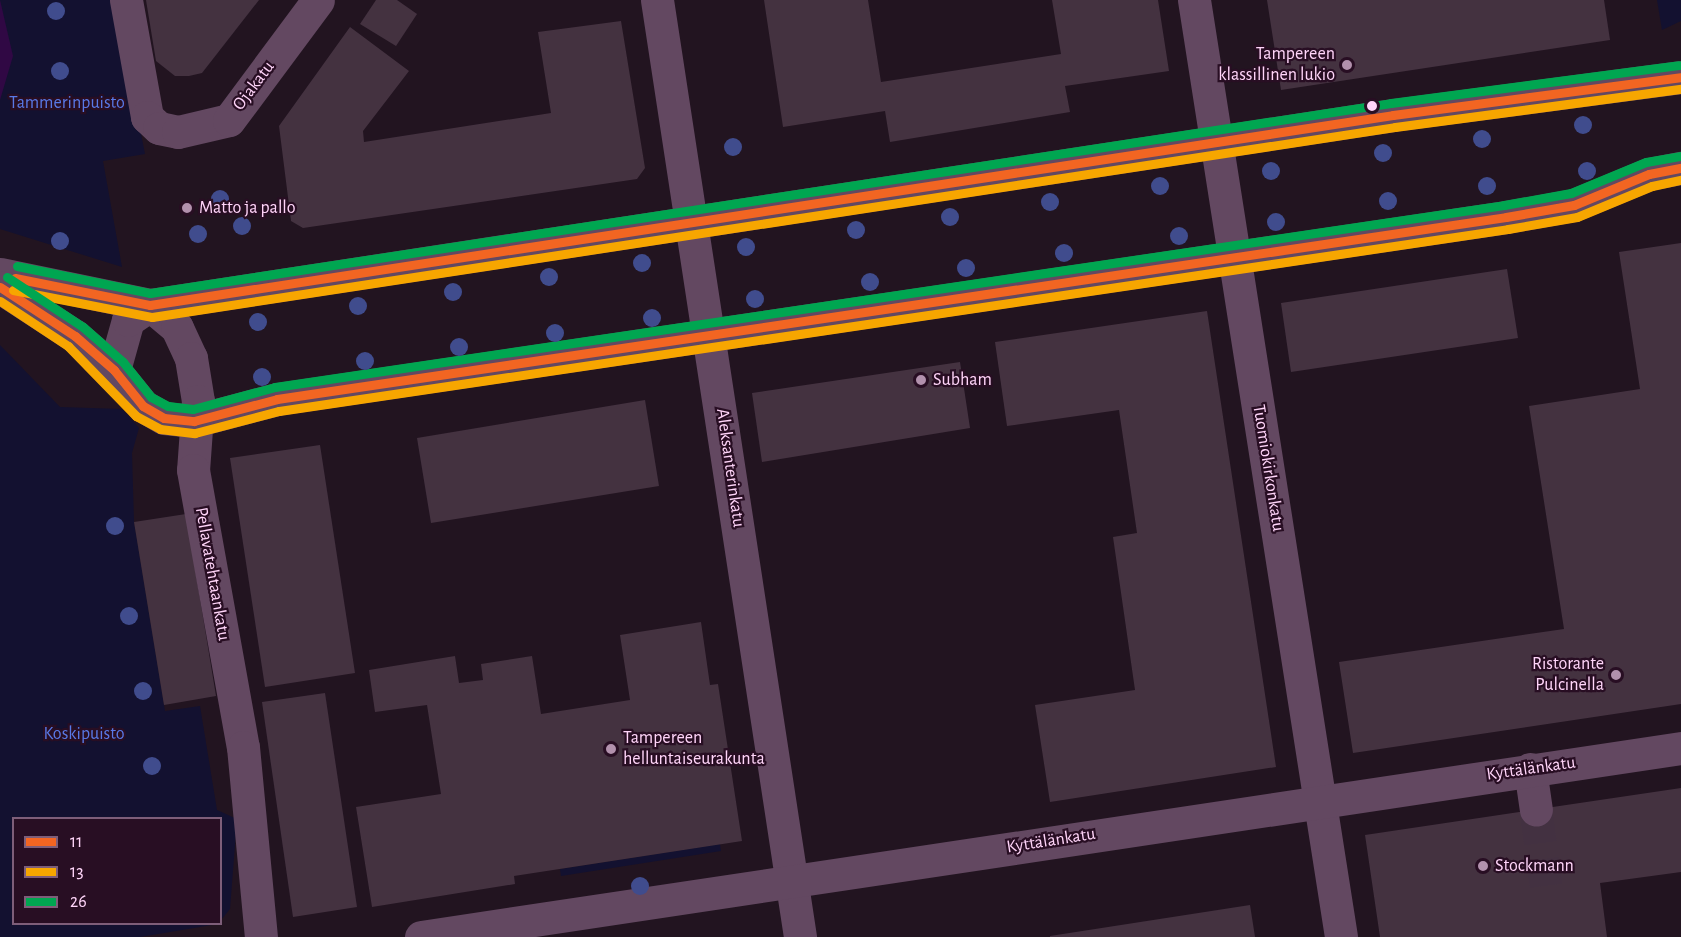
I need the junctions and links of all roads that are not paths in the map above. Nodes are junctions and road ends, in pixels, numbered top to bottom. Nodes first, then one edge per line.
1 (126, 0) edge
2 (318, 0) edge
3 (657, 0) edge
4 (1194, 0) edge
5 (1681, 77) edge
6 (1216, 142) junction
7 (1681, 168) edge
8 (691, 221) junction
9 (1234, 257) junction
10 (0, 274) edge
11 (0, 288) edge
12 (150, 305) junction
13 (710, 333) junction
14 (114, 370) junction
15 (194, 435) junction
16 (1681, 748) edge
17 (1530, 769) junction
18 (1320, 798) junction
19 (1536, 810) tunnel mouth
20 (792, 882) junction
21 (261, 937) edge
22 (421, 937) edge
23 (800, 937) edge
24 (1341, 937) edge

1 - 2 street, Ojakatu
3 - 8 street, Aleksanterinkatu
4 - 6 street, Tuomiokirkonkatu
5 - 6 street
6 - 8 street
6 - 9 street, Tuomiokirkonkatu
7 - 9 street
8 - 12 street
8 - 13 street, Aleksanterinkatu
9 - 13 street
9 - 18 street, Tuomiokirkonkatu
10 - 12 street
11 - 14 street
12 - 14 street
12 - 15 street, Pellavatehtaankatu
13 - 15 street
13 - 20 street, Aleksanterinkatu
14 - 15 street
15 - 21 street, Pellavatehtaankatu
16 - 17 street, Kyttälänkatu
17 - 18 street, Kyttälänkatu
17 - 19 street
18 - 20 street, Kyttälänkatu
18 - 24 street, Tuomiokirkonkatu
20 - 22 street, Kyttälänkatu
20 - 23 street, Aleksanterinkatu

